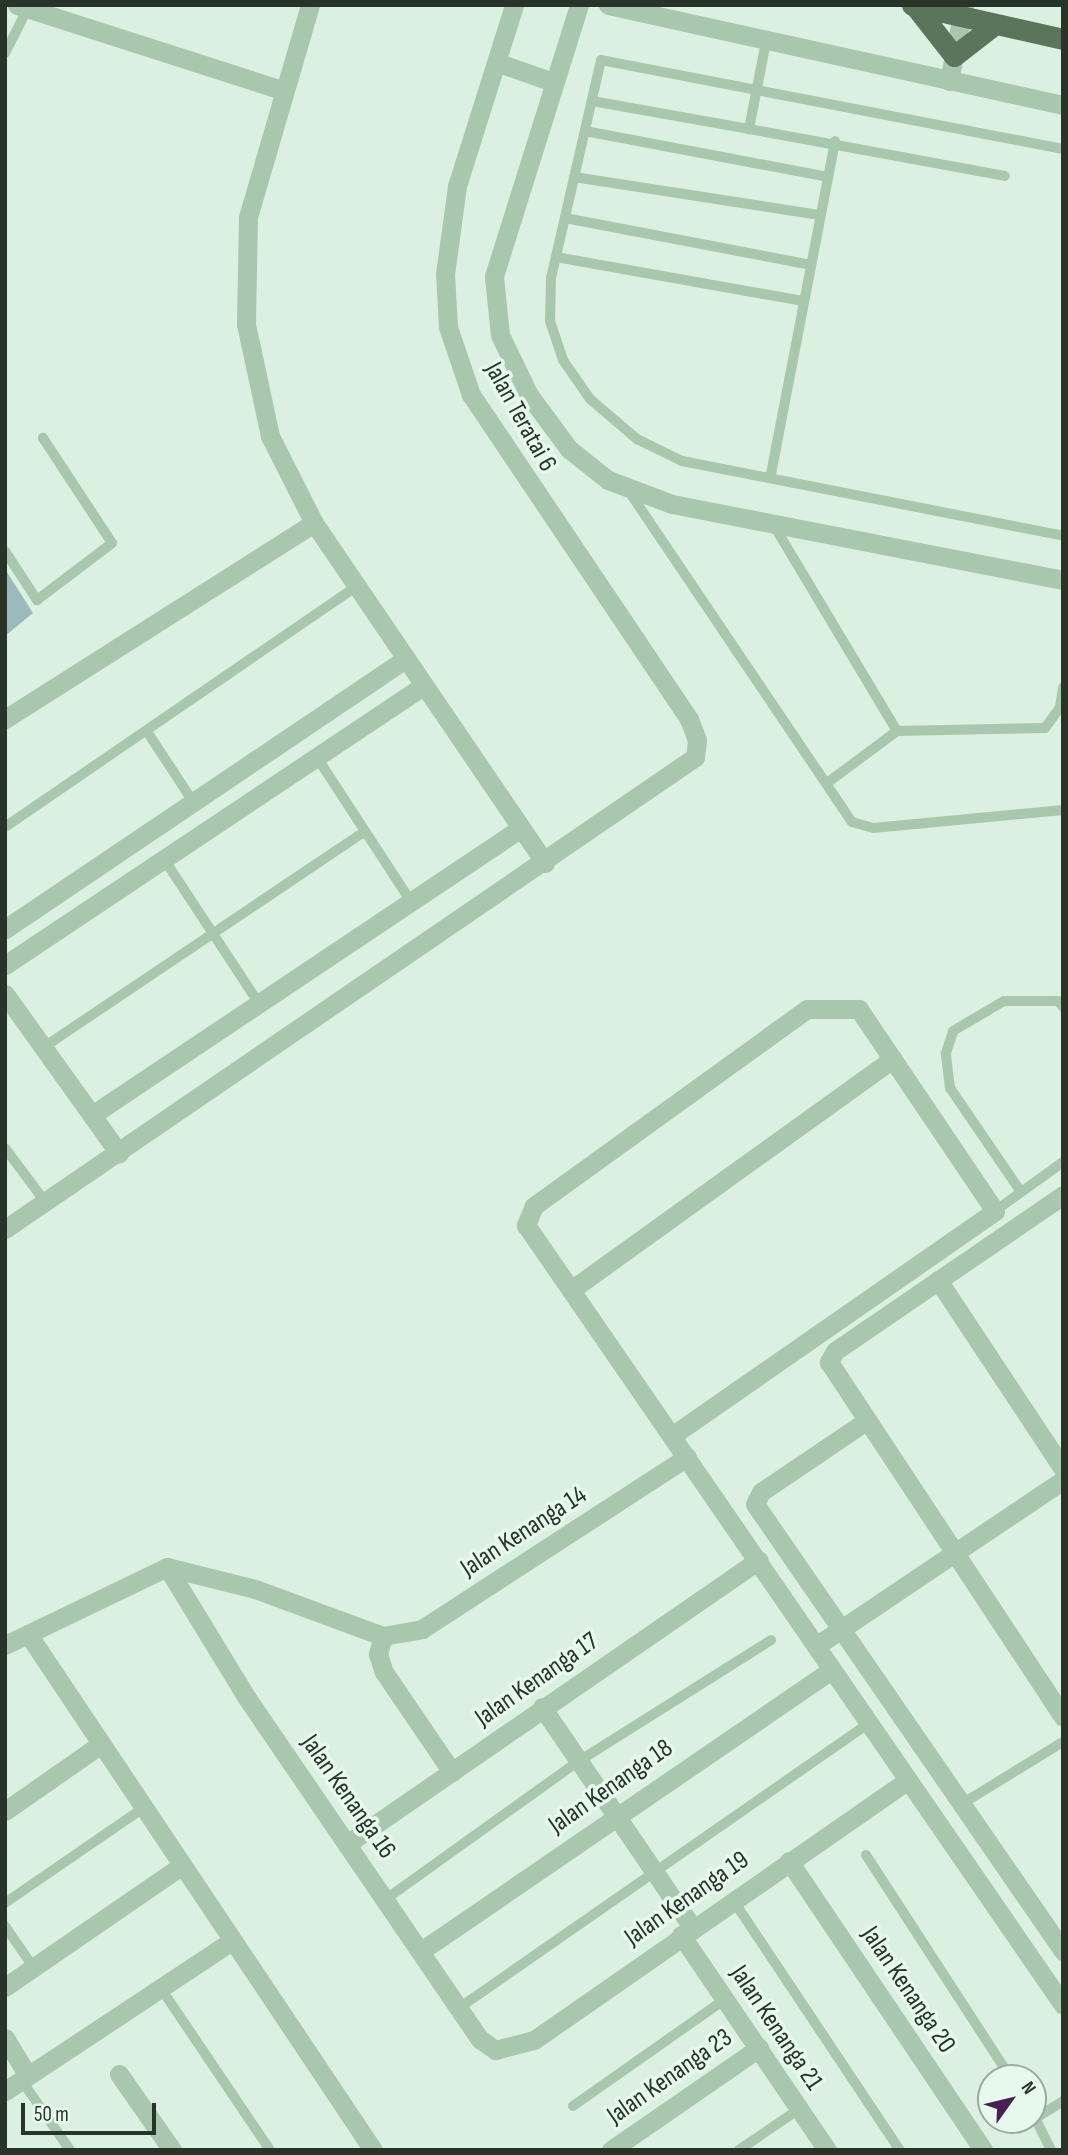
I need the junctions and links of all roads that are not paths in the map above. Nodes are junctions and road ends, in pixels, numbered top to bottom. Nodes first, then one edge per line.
1 (310, 5) edge
2 (514, 5) edge
3 (579, 5) edge
4 (608, 5) edge
5 (25, 6) edge
6 (913, 6) edge
7 (962, 12) edge
8 (993, 26) junction
9 (1063, 38) edge
10 (766, 42) junction
11 (5, 53) edge
12 (954, 55) junction
13 (499, 63) junction
14 (949, 81) junction
15 (553, 82) junction
16 (757, 89) junction
17 (282, 90) junction
18 (592, 101) junction
19 (1063, 105) edge
20 (749, 129) junction
21 (585, 131) junction
22 (835, 141) junction
23 (1063, 149) edge
24 (1005, 176) dead end
25 (574, 177) junction
26 (828, 177) junction
27 (820, 215) junction
28 (565, 218) junction
29 (556, 257) junction
30 (811, 265) junction
31 (804, 301) junction
32 (43, 438) dead end
33 (771, 474) junction
34 (625, 486) junction
35 (314, 523) junction
36 (776, 529) junction
37 (1063, 536) edge
38 (5, 551) edge
39 (1063, 580) edge
40 (357, 586) junction
41 (405, 659) junction
42 (423, 686) junction
43 (1063, 688) edge
44 (5, 719) edge
45 (897, 731) junction
46 (148, 733) junction
47 (318, 758) junction
48 (827, 783) junction
49 (196, 806) junction
50 (1063, 810) edge
51 (5, 827) edge
52 (521, 828) junction
53 (364, 832) junction
54 (164, 859) junction
55 (545, 863) junction
56 (412, 903) junction
57 (5, 929) edge
58 (216, 936) junction
59 (5, 965) edge
60 (5, 994) edge
61 (261, 1006) junction
62 (1063, 1007) edge
63 (44, 1047) junction
64 (893, 1059) junction
65 (92, 1115) junction
66 (5, 1148) edge
67 (119, 1153) junction
68 (1063, 1162) edge
69 (1021, 1192) junction
70 (1063, 1196) edge
71 (46, 1203) junction
72 (995, 1211) junction
73 (5, 1229) edge
74 (938, 1280) junction
75 (571, 1290) junction
76 (866, 1421) junction
77 (673, 1435) junction
78 (687, 1457) junction
79 (1063, 1469) edge
80 (1063, 1480) edge
81 (952, 1551) junction
82 (758, 1560) junction
83 (167, 1567) junction
84 (842, 1628) junction
85 (28, 1634) junction
86 (383, 1636) junction
87 (771, 1640) dead end
88 (5, 1645) edge
89 (816, 1646) junction
90 (832, 1670) junction
91 (542, 1707) junction
92 (1063, 1717) edge
93 (868, 1724) junction
94 (1063, 1742) edge
95 (100, 1744) junction
96 (579, 1761) junction
97 (452, 1772) junction
98 (906, 1781) junction
99 (960, 1806) junction
100 (143, 1808) junction
101 (5, 1811) edge
102 (616, 1815) junction
103 (347, 1844) junction
104 (866, 1856) dead end
105 (789, 1861) junction
106 (181, 1866) junction
107 (655, 1872) junction
108 (386, 1899) junction
109 (733, 1899) junction
110 (5, 1903) edge
111 (5, 1926) edge
112 (687, 1931) junction
113 (230, 1942) junction
114 (421, 1951) junction
115 (1063, 1951) edge
116 (34, 1968) junction
117 (5, 1987) edge
118 (160, 1987) junction
119 (1061, 1998) edge
120 (725, 1999) junction
121 (459, 2007) junction
122 (5, 2038) edge
123 (759, 2048) junction
124 (495, 2050) joint
125 (1003, 2064) edge
126 (119, 2074) dead end
127 (18, 2083) edge
128 (1063, 2101) edge
129 (573, 2106) dead end
130 (799, 2109) junction
131 (1047, 2109) edge
132 (1043, 2134) edge
133 (70, 2150) edge
134 (172, 2150) edge
135 (271, 2150) edge
136 (373, 2150) edge
137 (611, 2150) edge
138 (739, 2150) edge
139 (827, 2150) edge
140 (900, 2150) edge
141 (983, 2150) edge
142 (1051, 2150) edge

1 - 17 street
2 - 13 street, Jalan Teratai 6
3 - 15 street
4 - 10 street
5 - 11 lane
5 - 17 street
6 - 7 main road
6 - 12 main road
7 - 8 main road
7 - 12 street
8 - 9 main road
8 - 12 main road
10 - 14 street
10 - 16 lane
12 - 14 street
13 - 15 street
13 - 55 street, Jalan Teratai 6
14 - 19 street
15 - 34 street
16 - 18 lane
16 - 20 lane
16 - 23 lane
17 - 35 street
18 - 20 lane
18 - 21 lane
20 - 22 lane
21 - 25 lane
21 - 26 lane
22 - 24 lane
22 - 26 lane
25 - 27 lane
25 - 28 lane
26 - 27 lane
27 - 30 lane
28 - 29 lane
28 - 30 lane
29 - 31 lane
29 - 33 lane
30 - 31 lane
31 - 33 lane
32 - 38 lane
33 - 37 lane
34 - 36 street
34 - 48 lane
35 - 40 street
35 - 44 street
36 - 39 street
36 - 45 lane
40 - 41 street
40 - 46 lane
41 - 42 street
41 - 49 street
42 - 47 street
42 - 52 street
43 - 45 lane
45 - 48 lane
46 - 49 lane
46 - 51 lane
47 - 53 lane
47 - 54 street
48 - 50 lane
49 - 57 street
52 - 55 street
52 - 56 street
53 - 56 lane
53 - 58 lane
54 - 58 lane
54 - 59 street
55 - 67 street
56 - 61 street
58 - 61 lane
58 - 63 lane
60 - 63 street
61 - 65 street
62 - 69 lane
63 - 65 street
64 - 72 street
64 - 75 street
64 - 75 street
65 - 67 street
66 - 71 lane
67 - 71 street
68 - 69 lane
69 - 72 lane
70 - 74 street
71 - 73 street
72 - 77 street
74 - 76 street
74 - 79 street
75 - 77 street
76 - 81 street
76 - 84 street
77 - 78 street
78 - 82 street
78 - 86 street, Jalan Kenanga 14
80 - 81 street
81 - 84 street
81 - 92 street
82 - 89 street
82 - 91 street, Jalan Kenanga 17
83 - 85 street
83 - 86 street
83 - 103 street, Jalan Kenanga 16
84 - 89 street
84 - 99 street
85 - 88 street
85 - 95 street
86 - 97 street
87 - 96 lane
89 - 90 street
90 - 93 street
90 - 102 street, Jalan Kenanga 18
91 - 96 street, Jalan Kenanga 21
91 - 97 street, Jalan Kenanga 17
93 - 98 street
93 - 107 lane
94 - 99 lane
95 - 100 street
95 - 101 street
96 - 102 street, Jalan Kenanga 21
96 - 108 lane
97 - 103 street, Jalan Kenanga 17
98 - 105 street, Jalan Kenanga 19
98 - 119 street
99 - 115 street
100 - 106 street
100 - 110 lane
102 - 107 street, Jalan Kenanga 21
102 - 114 street, Jalan Kenanga 18
103 - 108 street, Jalan Kenanga 16
104 - 125 lane
105 - 109 street, Jalan Kenanga 19
105 - 141 street, Jalan Kenanga 20
106 - 113 street
106 - 116 street
107 - 112 street, Jalan Kenanga 21
107 - 121 lane
108 - 114 street, Jalan Kenanga 16
109 - 112 street, Jalan Kenanga 19
109 - 140 lane
111 - 116 lane
112 - 120 street, Jalan Kenanga 21
112 - 124 street, Jalan Kenanga 19
113 - 118 street
113 - 136 street
114 - 121 street, Jalan Kenanga 16
116 - 117 street
118 - 127 street
118 - 135 lane
120 - 123 street, Jalan Kenanga 21
120 - 129 lane
121 - 124 street, Jalan Kenanga 16
122 - 127 street
123 - 130 street, Jalan Kenanga 21
123 - 137 street, Jalan Kenanga 23
126 - 134 street
127 - 133 lane
128 - 131 lane
130 - 138 lane
130 - 139 street, Jalan Kenanga 21
132 - 142 lane

